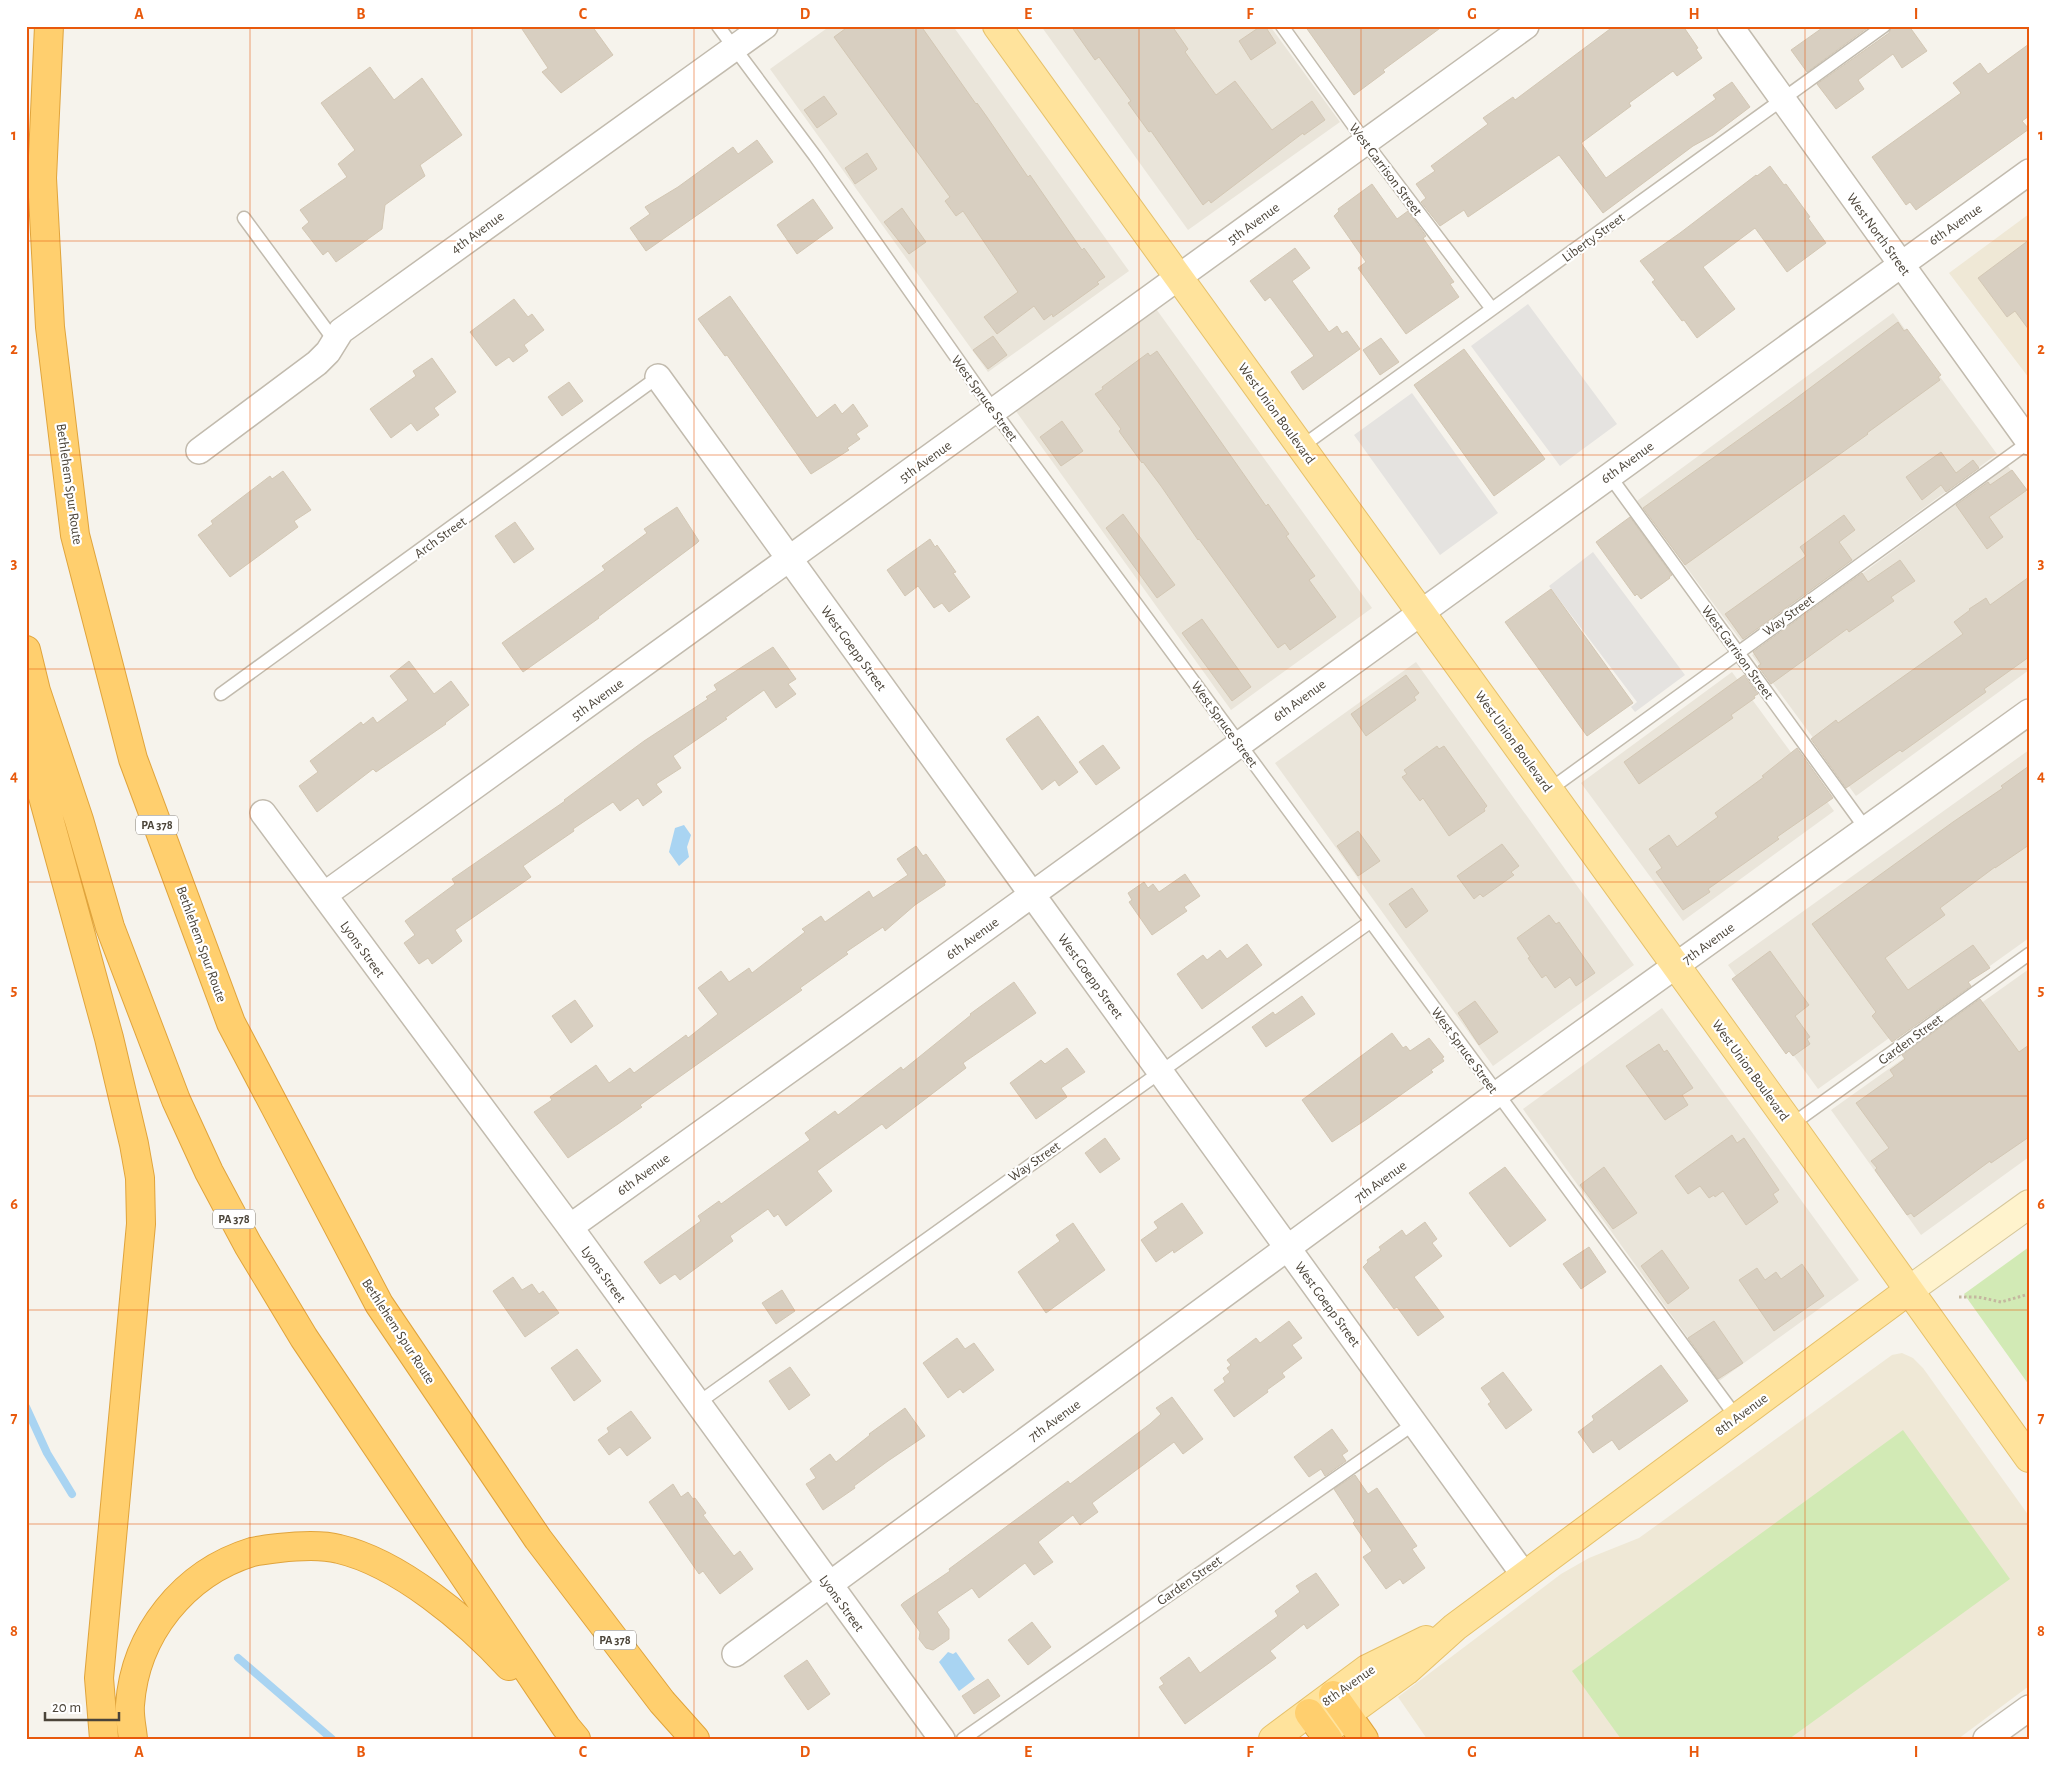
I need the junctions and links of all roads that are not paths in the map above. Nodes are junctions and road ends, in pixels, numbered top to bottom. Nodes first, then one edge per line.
1 (49, 26) edge
2 (718, 26) edge
3 (765, 26) edge
4 (997, 26) edge
5 (1282, 26) edge
6 (1526, 26) edge
7 (1730, 26) edge
8 (1884, 26) edge
9 (734, 48) junction
10 (1784, 100) junction
11 (1366, 143) junction
12 (2029, 172) edge
13 (244, 218) dead end
14 (1900, 264) junction
15 (1178, 277) junction
16 (1492, 309) junction
17 (334, 340) junction
18 (658, 377) joint
19 (994, 411) junction
20 (2029, 442) edge
21 (1301, 447) junction
22 (199, 451) dead end
23 (1609, 475) junction
24 (790, 560) junction
25 (1420, 612) junction
26 (26, 650) edge
27 (1738, 652) junction
28 (221, 694) dead end
29 (2029, 712) edge
30 (26, 718) edge
31 (1240, 744) junction
32 (1549, 790) junction
33 (263, 813) dead end
34 (1866, 829) junction
35 (1032, 894) junction
36 (324, 896) junction
37 (1370, 922) junction
38 (2029, 954) edge
39 (1677, 966) junction
40 (1160, 1071) junction
41 (1497, 1094) junction
42 (1791, 1125) junction
43 (2029, 1204) edge
44 (570, 1227) junction
45 (1288, 1249) junction
46 (1908, 1291) junction
47 (698, 1402) junction
48 (1737, 1418) junction
49 (1415, 1423) junction
50 (2029, 1458) edge
51 (1524, 1575) junction
52 (828, 1585) junction
53 (735, 1654) dead end
54 (1340, 1704) junction
55 (2029, 1708) edge
56 (1319, 1731) edge
57 (571, 1733) edge
58 (104, 1739) edge
59 (133, 1739) edge
60 (695, 1739) edge
61 (942, 1739) edge
62 (963, 1739) edge
63 (1273, 1739) edge
64 (1364, 1739) edge
65 (1986, 1739) edge

1 - 60 highway, Bethlehem Spur Route / PA 378
2 - 9 lane, West Spruce Street
3 - 9 street, 4th Avenue
4 - 15 main road, West Union Boulevard
5 - 11 lane, West Garrison Street
6 - 11 street, 5th Avenue
7 - 10 street, West North Street
8 - 10 lane, Liberty Street
9 - 17 street, 4th Avenue
9 - 19 lane, West Spruce Street
10 - 14 street, West North Street
10 - 16 lane, Liberty Street
11 - 15 street, 5th Avenue
11 - 16 lane, West Garrison Street
12 - 14 street, 6th Avenue
13 - 17 lane
14 - 20 street, West North Street
14 - 23 street, 6th Avenue
15 - 19 street, 5th Avenue
15 - 21 main road, West Union Boulevard
16 - 21 lane, Liberty Street
17 - 22 street, 4th Avenue
18 - 24 street, West Goepp Street
18 - 28 lane, Arch Street
19 - 24 street, 5th Avenue
19 - 31 lane, West Spruce Street
20 - 27 lane, Way Street
21 - 25 main road, West Union Boulevard
23 - 25 street, 6th Avenue
23 - 27 lane, West Garrison Street
24 - 35 street, West Goepp Street
24 - 36 street, 5th Avenue
25 - 31 street, 6th Avenue
25 - 32 main road, West Union Boulevard
26 - 57 highway, PA 378
27 - 32 lane, Way Street
27 - 34 lane, West Garrison Street
29 - 34 street, 7th Avenue
30 - 58 highway
31 - 35 street, 6th Avenue
31 - 37 lane, West Spruce Street
32 - 39 main road, West Union Boulevard
33 - 36 street, Lyons Street
34 - 39 street, 7th Avenue
35 - 40 street, West Goepp Street
35 - 44 street, 6th Avenue
36 - 44 street, Lyons Street
37 - 40 lane, Way Street
37 - 41 lane, West Spruce Street
38 - 42 lane, Garden Street
39 - 41 street, 7th Avenue
39 - 42 main road, West Union Boulevard
40 - 45 street, West Goepp Street
40 - 47 lane, Way Street
41 - 45 street, 7th Avenue
41 - 48 lane, West Spruce Street
42 - 46 main road, West Union Boulevard
43 - 46 main road, 8th Avenue
44 - 47 street, Lyons Street
45 - 49 street, West Goepp Street
45 - 52 street, 7th Avenue
46 - 48 main road, 8th Avenue
46 - 50 main road, West Union Boulevard
47 - 52 street, Lyons Street
48 - 51 main road, 8th Avenue
49 - 51 street, West Goepp Street
49 - 62 lane, Garden Street
51 - 54 main road, 8th Avenue
52 - 53 street, 7th Avenue
52 - 61 street, Lyons Street
54 - 56 main road, 8th Avenue
54 - 64 highway
55 - 65 street
56 - 63 main road, 8th Avenue
57 - 59 highway

